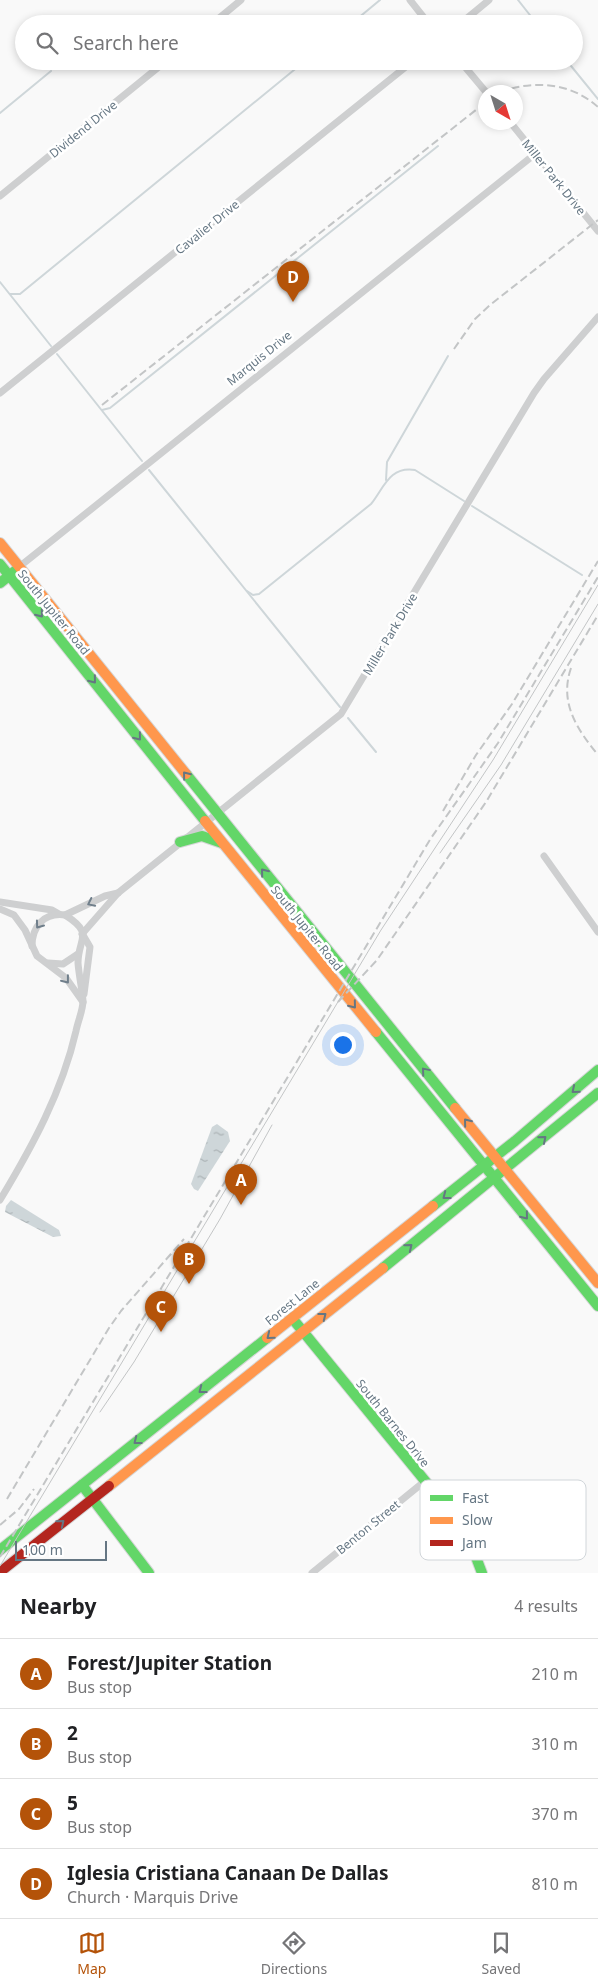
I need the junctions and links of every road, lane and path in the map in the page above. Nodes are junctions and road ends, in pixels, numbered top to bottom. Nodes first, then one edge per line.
1 (241, 0) edge
2 (410, 0) edge
3 (489, 0) edge
4 (223, 15) edge
5 (422, 15) edge
6 (471, 15) edge
7 (155, 70) edge
8 (402, 70) edge
9 (468, 70) edge
10 (480, 85) edge
11 (516, 130) edge
12 (535, 154) junction
13 (0, 196) edge
14 (598, 231) edge
15 (598, 317) edge
16 (0, 393) edge
17 (0, 543) edge
18 (0, 564) edge
19 (19, 567) junction
20 (9, 576) junction
21 (0, 583) edge
22 (118, 691) junction
23 (108, 699) junction
24 (216, 813) junction
25 (205, 822) junction
26 (180, 842) junction
27 (222, 843) junction
28 (544, 856) dead end
29 (118, 892) junction
30 (0, 902) edge
31 (0, 909) edge
32 (295, 911) junction
33 (62, 914) junction
34 (285, 920) junction
35 (598, 932) edge
36 (82, 934) junction
37 (32, 946) junction
38 (78, 954) junction
39 (46, 963) junction
40 (83, 1002) junction
41 (412, 1055) junction
42 (401, 1064) junction
43 (598, 1070) edge
44 (598, 1093) edge
45 (495, 1157) junction
46 (484, 1166) junction
47 (505, 1169) junction
48 (494, 1178) junction
49 (0, 1200) edge
50 (598, 1283) edge
51 (586, 1291) junction
52 (598, 1306) edge
53 (292, 1318) junction
54 (302, 1332) junction
55 (222, 1374) junction
56 (233, 1386) junction
57 (160, 1423) junction
58 (170, 1436) junction
59 (424, 1480) edge
60 (82, 1485) junction
61 (420, 1485) edge
62 (92, 1498) junction
63 (0, 1550) edge
64 (477, 1560) edge
65 (0, 1572) edge
66 (149, 1573) edge
67 (312, 1573) edge
68 (482, 1573) edge

1 - 4 street
2 - 5 street
3 - 6 street
7 - 13 street, Dividend Drive
8 - 16 street, Cavalier Drive
9 - 10 street
11 - 12 street, Miller Park Drive
12 - 14 street, Miller Park Drive
12 - 19 street, Marquis Drive
15 - 24 street, Miller Park Drive
17 - 19 main road, South Jupiter Road
18 - 20 main road, South Jupiter Road
19 - 20 main road, Marquis Drive
19 - 22 main road, South Jupiter Road
20 - 21 main road, Marquis Drive
20 -> 23 main road, South Jupiter Road
22 - 23 main road
24 -> 22 main road, South Jupiter Road
23 -> 25 main road, South Jupiter Road
24 - 25 street, Miller Park Drive
32 -> 24 main road, South Jupiter Road
25 - 26 street, Miller Park Drive
25 - 27 main road, South Jupiter Road
26 - 27 main road
26 - 29 street, Miller Park Drive
27 - 34 main road, South Jupiter Road
28 - 35 street
29 -> 33 street
29 - 36 street
30 - 33 street
31 - 37 street
32 - 34 main road
32 - 41 main road, South Jupiter Road
33 - 36 street
33 -> 37 street
34 -> 42 main road, South Jupiter Road
36 - 38 street
36 - 40 street
37 - 39 street
38 - 39 street
38 - 40 street
39 -> 40 street
40 - 49 street
41 - 42 main road
45 -> 41 main road, South Jupiter Road
42 - 46 main road, South Jupiter Road
43 -> 45 main road, Forest Lane
47 -> 44 main road
45 - 46 main road, Forest Lane
45 - 47 main road, South Jupiter Road
46 - 48 main road, South Jupiter Road
46 -> 53 main road, Forest Lane
47 - 48 main road
47 - 50 main road, South Jupiter Road
48 -> 51 main road, South Jupiter Road
54 -> 48 main road
50 - 51 street
51 - 52 main road, South Jupiter Road
53 - 54 main road, South Barnes Drive
53 -> 55 main road, Forest Lane
54 - 56 main road
54 - 59 main road, South Barnes Drive
55 - 56 main road
55 -> 57 main road, Forest Lane
56 - 58 main road
57 - 58 main road
57 -> 60 main road, Forest Lane
58 - 62 main road
60 - 62 main road
60 - 63 main road, Forest Lane
61 - 67 street, Benton Street
65 -> 62 main road
62 - 66 main road
64 - 68 main road, South Barnes Drive

